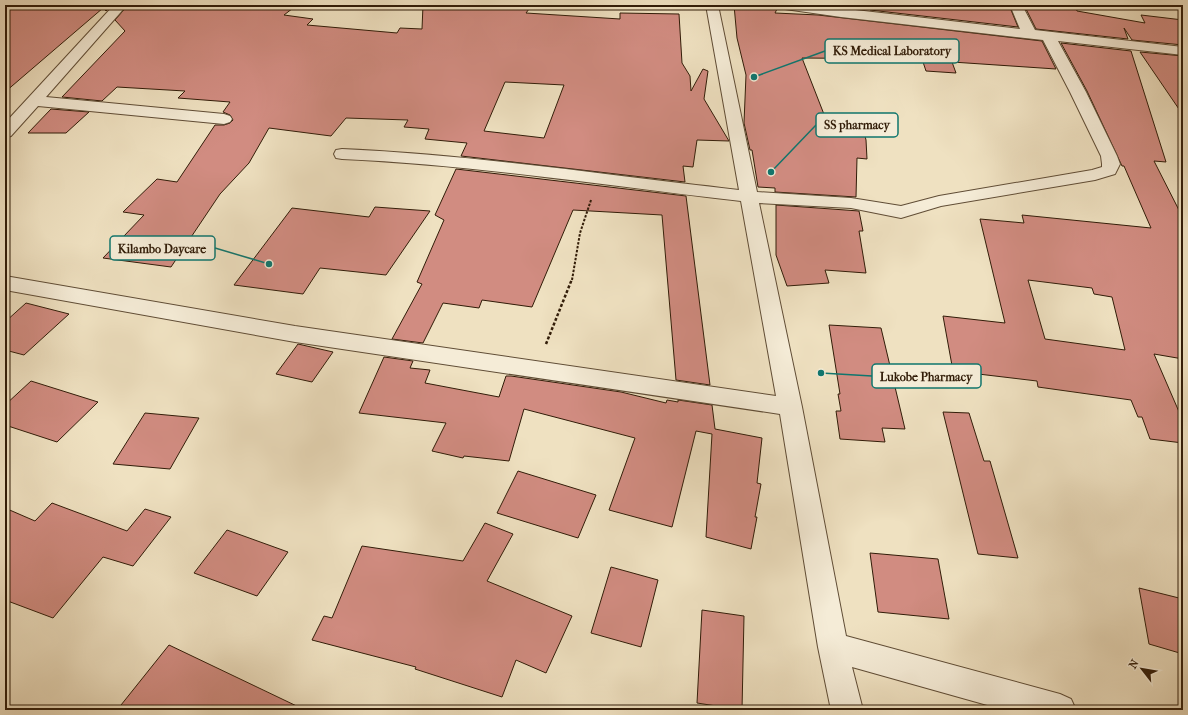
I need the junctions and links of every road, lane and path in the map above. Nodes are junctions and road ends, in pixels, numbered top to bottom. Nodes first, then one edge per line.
1 (122, 5) edge
2 (712, 5) edge
3 (785, 5) edge
4 (1016, 5) edge
5 (1029, 33) junction
6 (1048, 36) junction
7 (1183, 51) edge
8 (34, 101) junction
9 (224, 119) dead end
10 (5, 133) edge
11 (342, 154) dead end
12 (595, 179) junction
13 (749, 197) junction
14 (5, 283) edge
15 (536, 368) junction
16 (790, 407) junction
17 (833, 647) junction
18 (847, 710) edge
19 (1060, 710) edge

1 - 8 street
2 - 13 street
3 - 5 street
4 - 5 street
5 - 6 street
6 - 7 street
6 - 13 street
8 - 9 street
8 - 10 street
11 - 12 street
12 - 13 street
12 - 15 path
13 - 16 street
14 - 15 street
15 - 16 street
16 - 17 street
17 - 18 street
17 - 19 street

